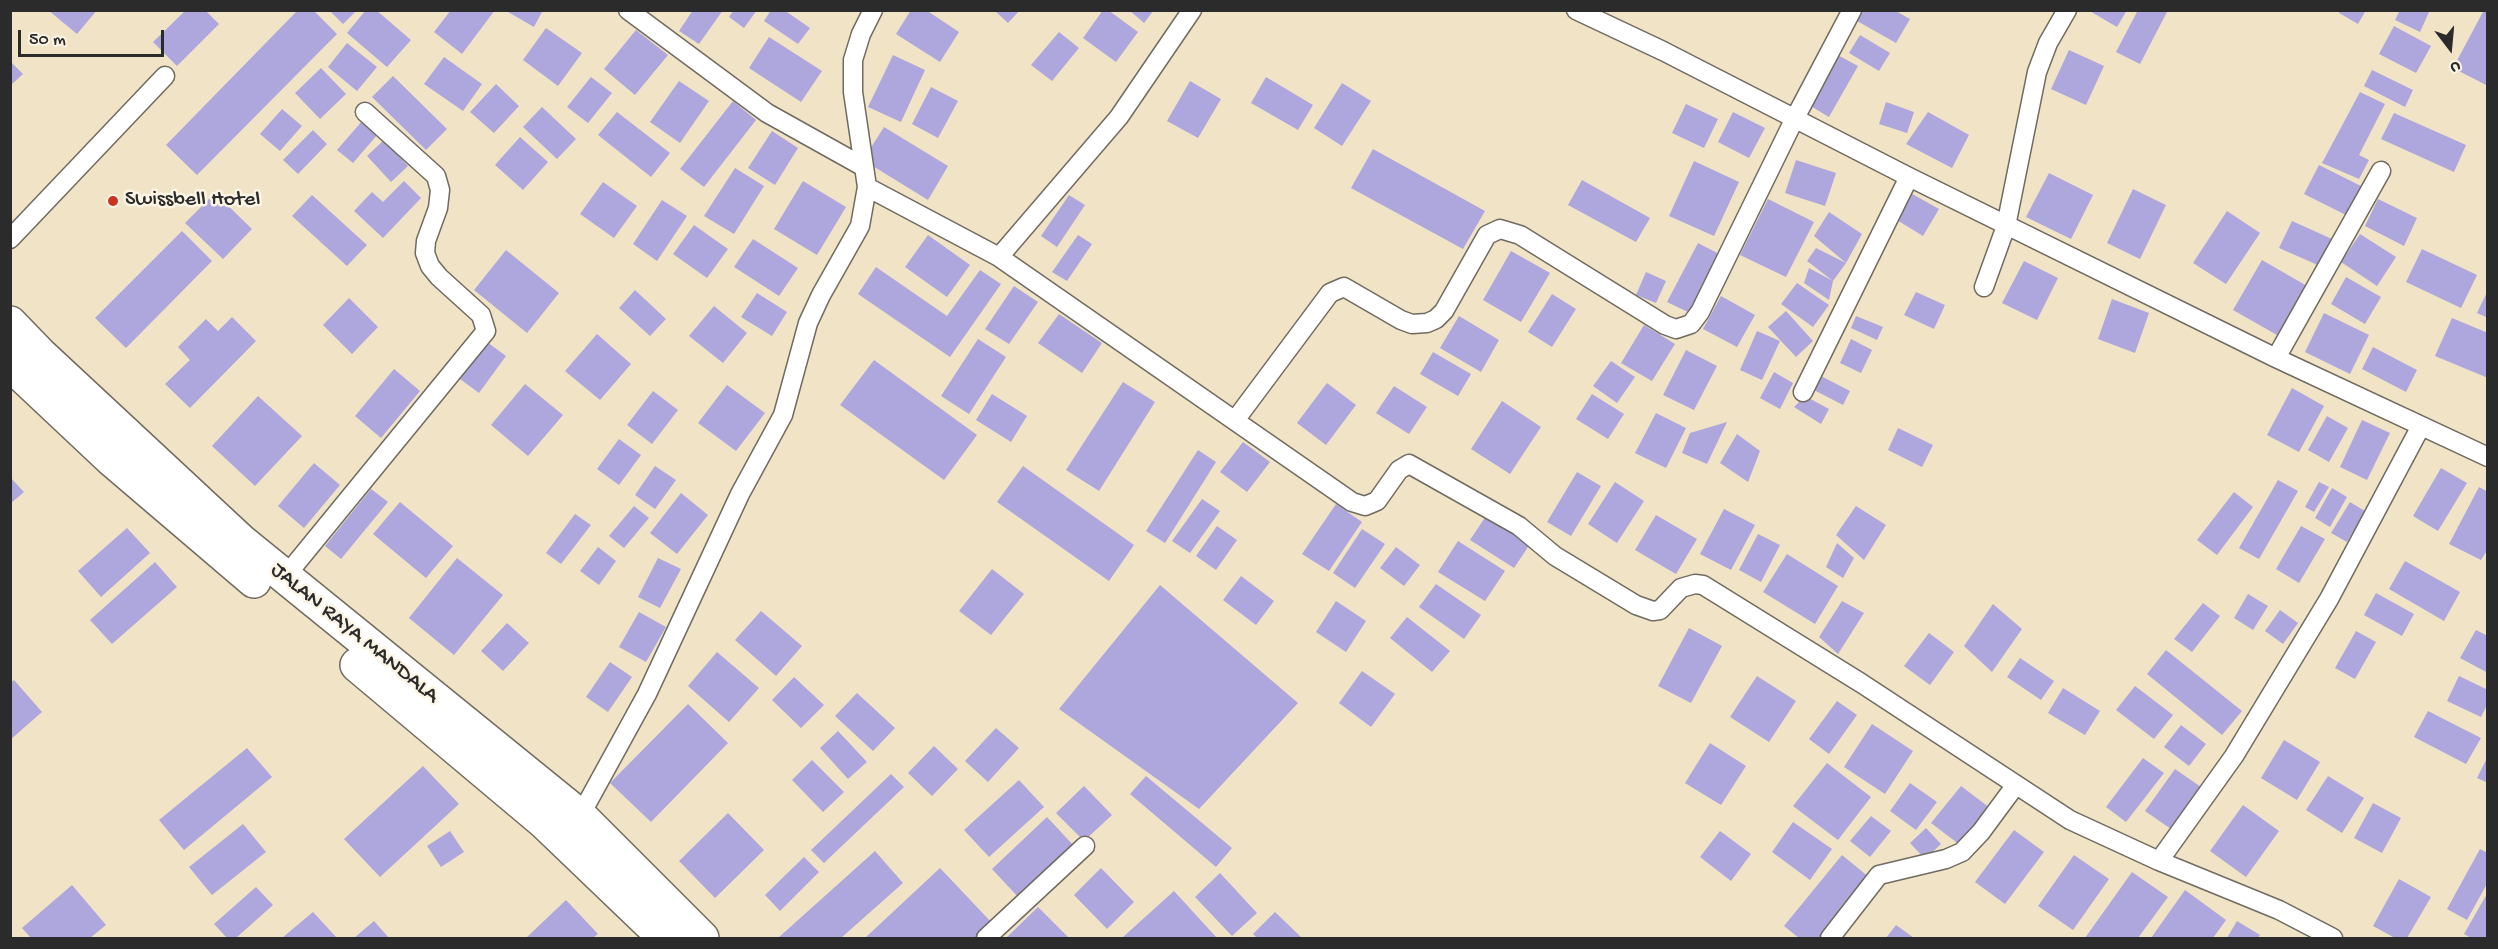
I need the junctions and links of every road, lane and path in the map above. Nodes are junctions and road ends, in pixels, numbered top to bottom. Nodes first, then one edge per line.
1 (628, 10) edge
2 (1192, 10) edge
3 (1576, 10) edge
4 (1852, 10) edge
5 (2067, 10) edge
6 (873, 11) edge
7 (165, 76) dead end
8 (365, 112) dead end
9 (1795, 118) junction
10 (862, 166) junction
11 (2381, 171) dead end
12 (1909, 177) junction
13 (867, 187) junction
14 (2006, 226) junction
15 (10, 239) edge
16 (999, 257) junction
17 (1984, 287) dead end
18 (10, 323) edge
19 (2276, 358) junction
20 (12, 368) edge
21 (1803, 392) dead end
22 (1236, 419) junction
23 (2421, 426) junction
24 (2487, 457) edge
25 (284, 578) junction
26 (366, 657) junction
27 (2015, 786) junction
28 (580, 816) junction
29 (1085, 846) dead end
30 (2159, 861) junction
31 (665, 939) edge
32 (702, 939) edge
33 (986, 939) edge
34 (1830, 939) edge
35 (2333, 939) edge

1 - 10 street
2 - 16 street
3 - 9 street
4 - 9 street
5 - 14 street
6 - 10 street
7 - 15 street
8 - 25 street
9 - 12 street
9 - 22 street
10 - 13 street
11 - 19 street
12 - 14 street
12 - 21 street
13 - 16 street
13 - 28 street
14 - 17 street
14 - 19 street
16 - 22 street
18 - 25 highway, JALAN RAYA MANDALA
19 - 23 street
20 - 26 highway, JALAN RAYA MANDALA
22 - 27 street
23 - 24 street
23 - 30 street
25 - 26 highway, JALAN RAYA MANDALA
26 - 28 highway, JALAN RAYA MANDALA
26 - 31 highway, JALAN RAYA MANDALA
27 - 30 street
27 - 34 street
28 - 32 highway, JALAN RAYA MANDALA
29 - 33 street
30 - 35 street

